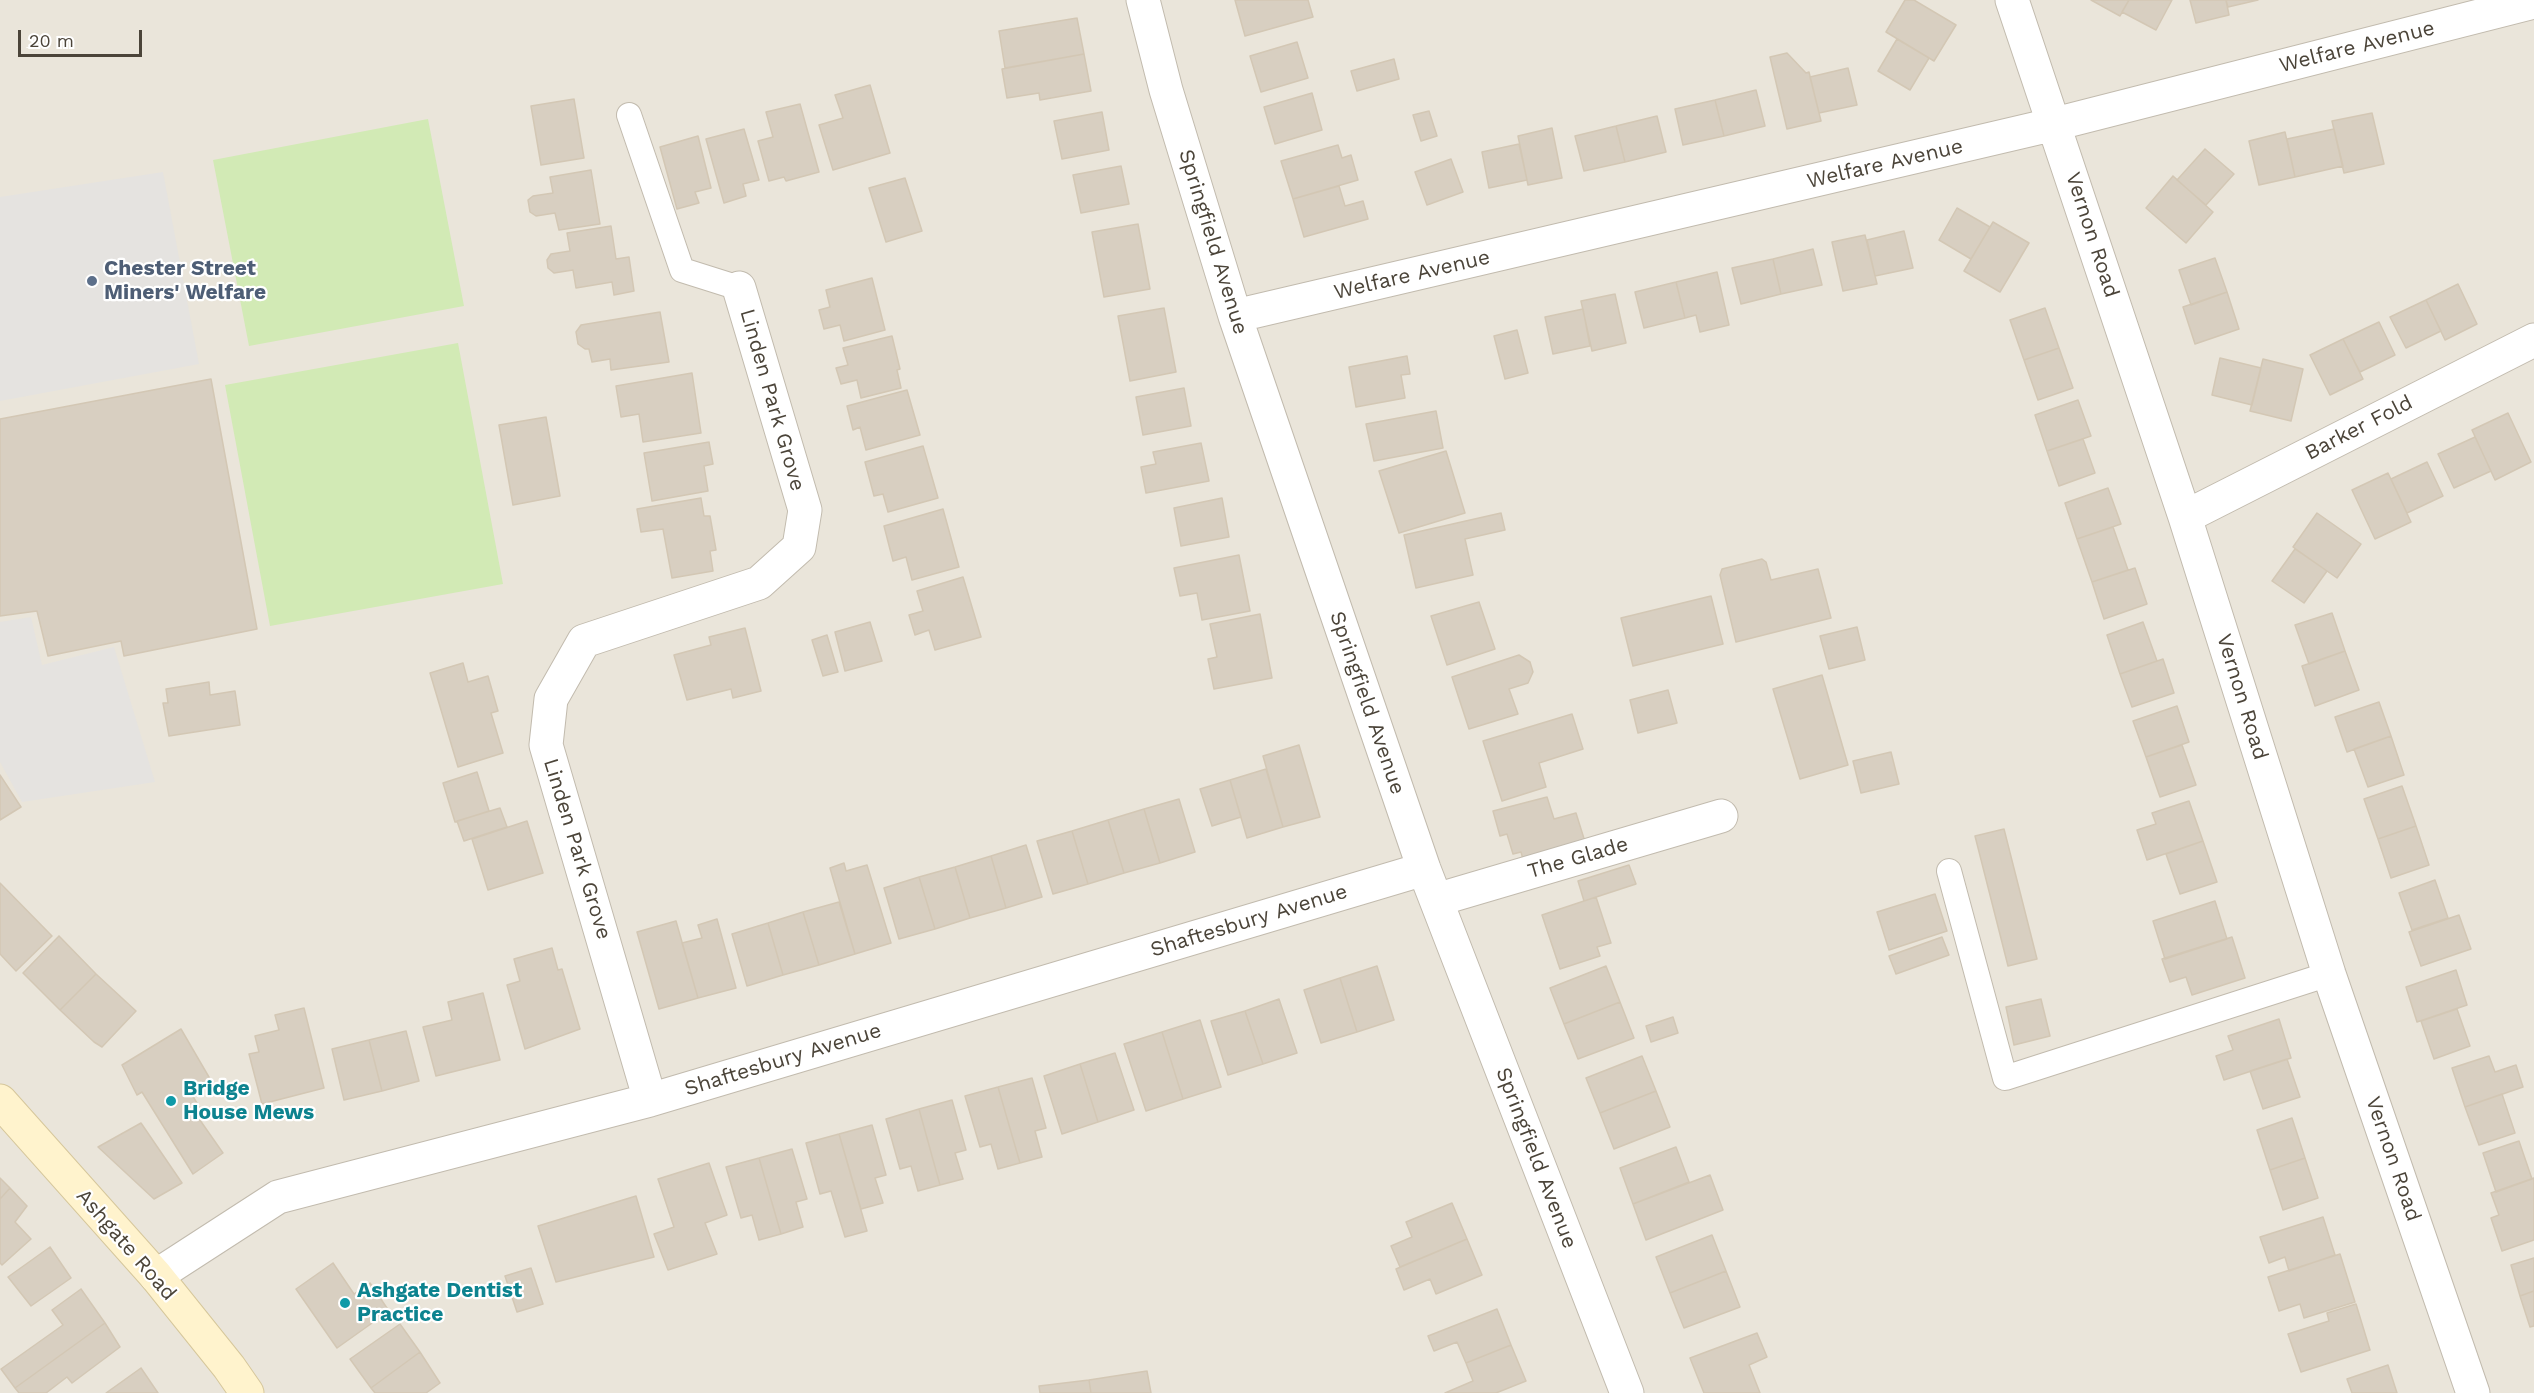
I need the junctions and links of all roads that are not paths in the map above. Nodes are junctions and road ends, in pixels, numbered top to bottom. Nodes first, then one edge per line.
1 (1143, 0) edge
2 (2012, 0) edge
3 (2534, 2) edge
4 (629, 115) dead end
5 (2055, 124) junction
6 (739, 288) joint
7 (1235, 316) junction
8 (2534, 340) edge
9 (2185, 517) junction
10 (1721, 816) dead end
11 (1424, 869) junction
12 (1949, 871) dead end
13 (1436, 900) junction
14 (2329, 974) junction
15 (650, 1100) junction
16 (0, 1101) edge
17 (156, 1276) junction
18 (247, 1393) edge
19 (1627, 1393) edge
20 (2473, 1393) edge

1 - 7 street, Springfield Avenue
2 - 5 street, Vernon Road
3 - 5 street, Welfare Avenue
4 - 6 lane
5 - 7 street, Welfare Avenue
5 - 9 street, Vernon Road
6 - 15 street, Linden Park Grove
7 - 11 street, Springfield Avenue
8 - 9 street, Barker Fold
9 - 14 street, Vernon Road
10 - 13 street, The Glade
11 - 13 street, Springfield Avenue
11 - 15 street, Shaftesbury Avenue
12 - 14 lane
13 - 19 street, Springfield Avenue
14 - 20 street, Vernon Road
15 - 17 street, Shaftesbury Avenue
16 - 17 street, Ashgate Road
17 - 18 street, Ashgate Road

